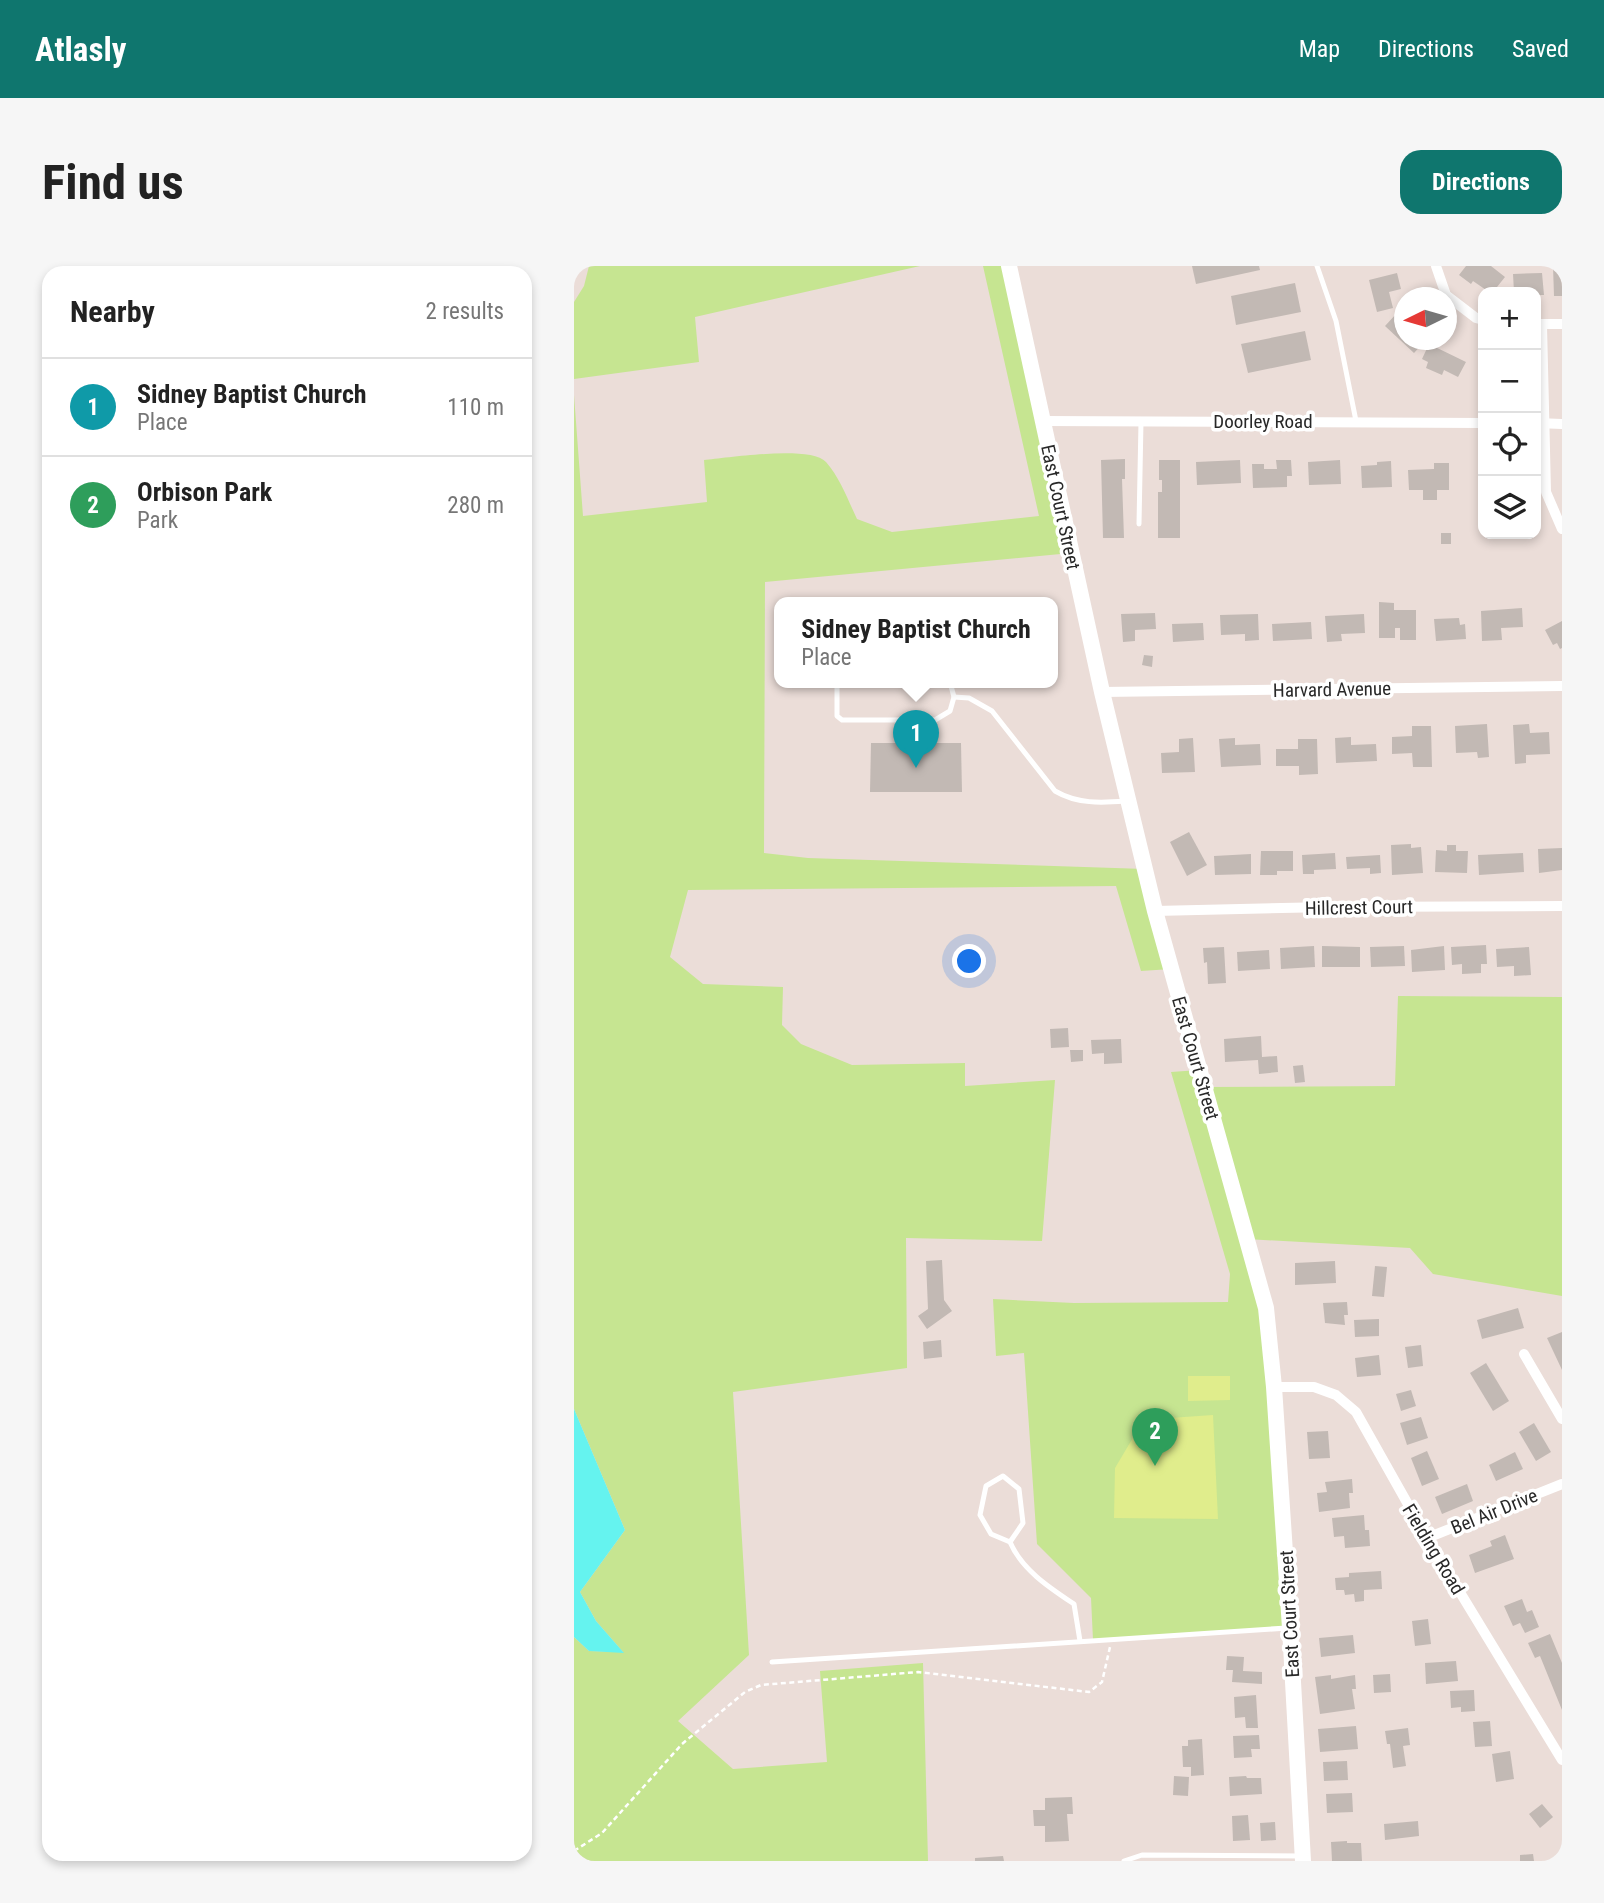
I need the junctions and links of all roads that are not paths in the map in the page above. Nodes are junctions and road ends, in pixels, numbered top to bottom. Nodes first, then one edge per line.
1 (1009, 266) edge
2 (1317, 266) edge
3 (1436, 266) edge
4 (1478, 319) edge
5 (1541, 324) edge
6 (1562, 324) edge
7 (1539, 350) edge
8 (1539, 413) edge
9 (1043, 421) junction
10 (1141, 421) junction
11 (1356, 421) junction
12 (1478, 423) edge
13 (1541, 423) edge
14 (1562, 424) edge
15 (1541, 443) edge
16 (1139, 524) dead end
17 (1562, 529) edge
18 (1562, 686) edge
19 (837, 688) edge
20 (952, 688) edge
21 (1102, 691) junction
22 (954, 697) junction
23 (1128, 801) junction
24 (1562, 906) edge
25 (1155, 911) junction
26 (1524, 1354) dead end
27 (1274, 1387) junction
28 (1562, 1419) edge
29 (1562, 1484) edge
30 (1427, 1538) junction
31 (1010, 1542) junction
32 (1290, 1628) junction
33 (1080, 1641) junction
34 (772, 1662) dead end
35 (1562, 1760) edge
36 (1303, 1859) edge
37 (1124, 1861) edge

1 - 9 main road, East Court Street
2 - 11 lane
3 - 4 street
5 - 6 street
7 - 8 street
9 - 10 street, Doorley Road
9 - 21 main road, East Court Street
10 - 11 street, Doorley Road
10 - 16 lane
11 - 12 street, Doorley Road
13 - 14 street
15 - 17 street
18 - 21 street, Harvard Avenue
19 - 22 lane
20 - 22 lane
21 - 23 main road, East Court Street
22 - 23 lane
23 - 25 main road, East Court Street
24 - 25 street, Hillcrest Court
25 - 27 main road, East Court Street
26 - 28 street
27 - 30 street, Fielding Road
27 - 32 main road, East Court Street
29 - 30 street, Bel Air Drive
30 - 35 street, Fielding Road
31 - 31 lane
31 - 33 lane
32 - 33 lane
32 - 36 main road, East Court Street
33 - 34 lane
36 - 37 lane

